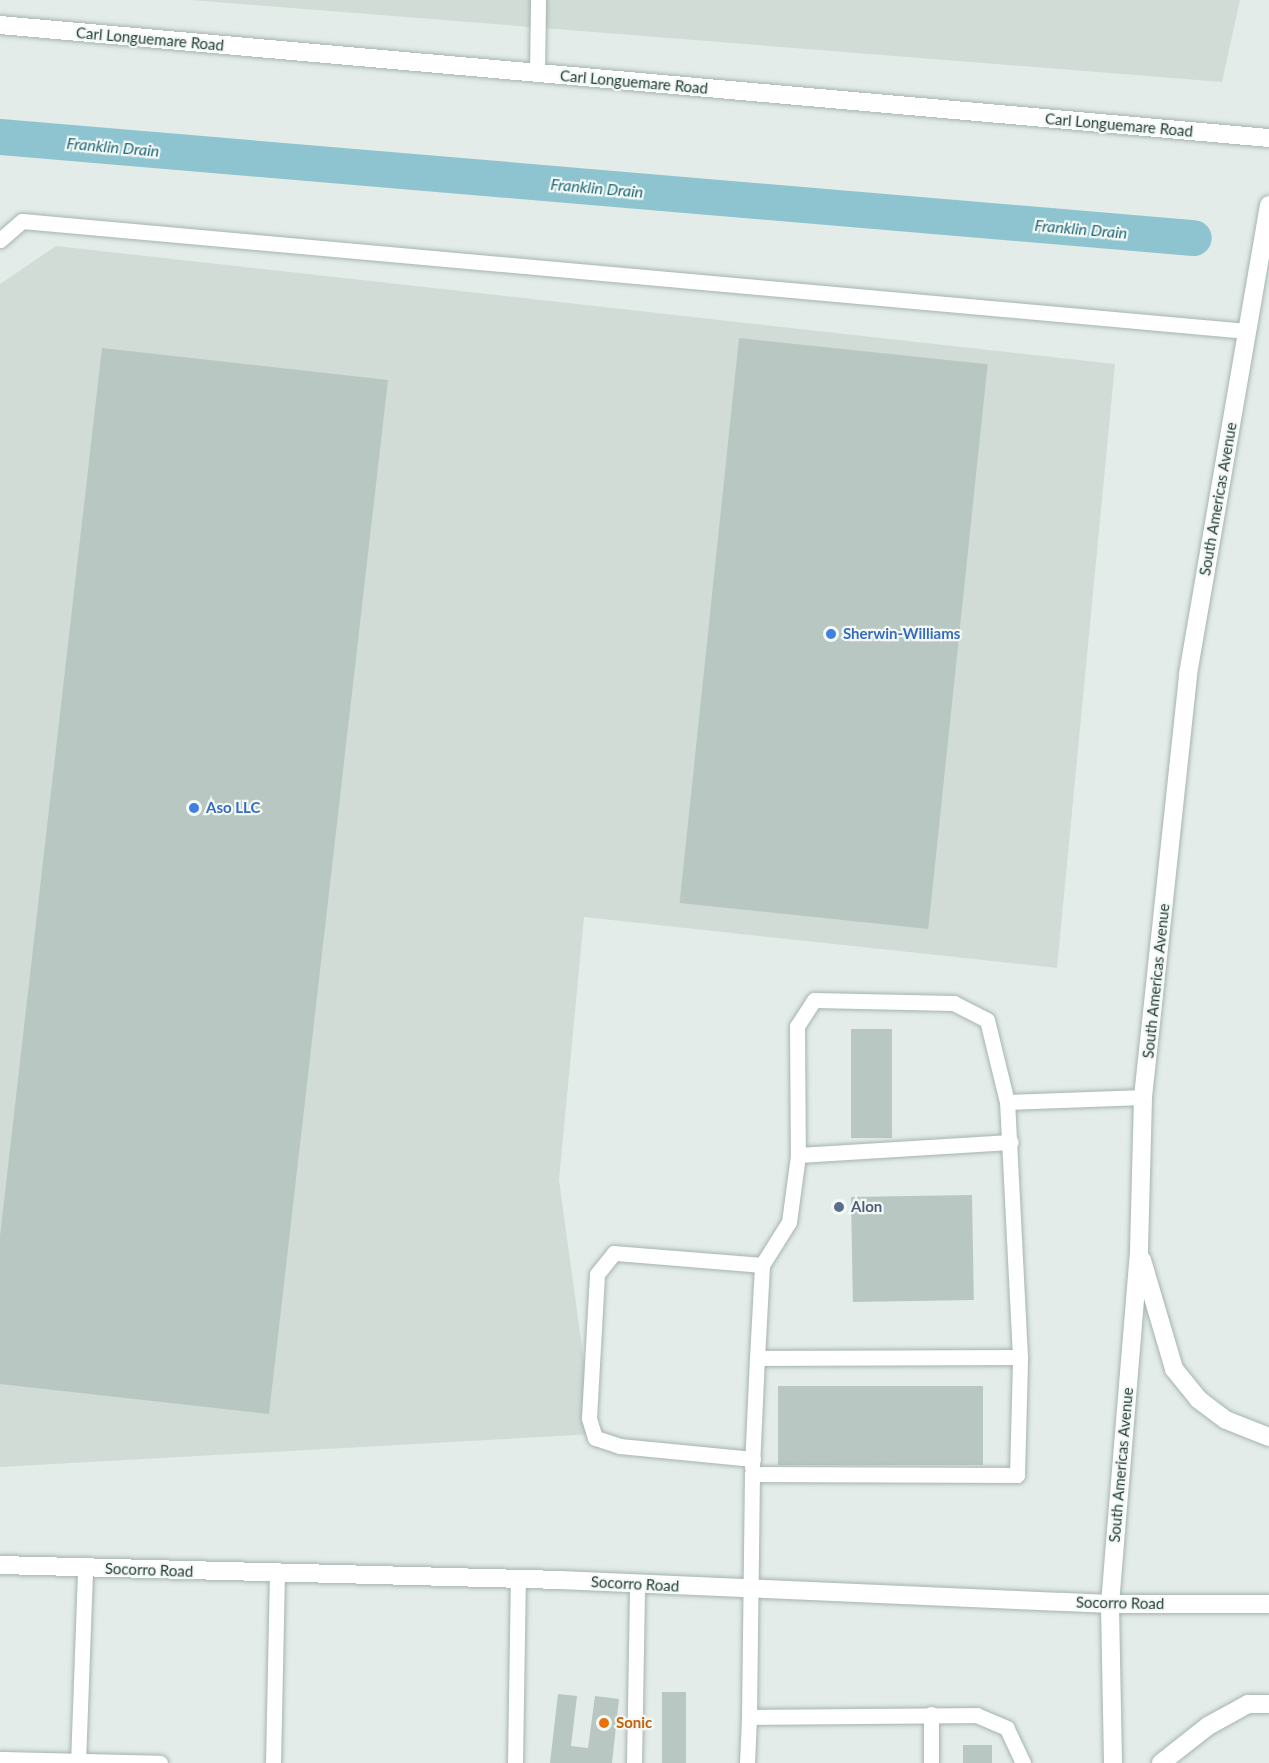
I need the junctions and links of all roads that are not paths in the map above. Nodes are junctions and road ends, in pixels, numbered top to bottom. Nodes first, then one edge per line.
1 (538, 0) edge
2 (0, 25) edge
3 (537, 74) junction
4 (1269, 138) edge
5 (1269, 205) edge
6 (0, 240) edge
7 (1247, 330) junction
8 (1143, 1097) junction
9 (1007, 1102) junction
10 (1011, 1142) junction
11 (798, 1155) junction
12 (1139, 1250) junction
13 (762, 1265) junction
14 (1020, 1357) junction
15 (757, 1358) junction
16 (1269, 1437) edge
17 (752, 1467) junction
18 (0, 1565) edge
19 (85, 1568) junction
20 (277, 1574) junction
21 (518, 1579) junction
22 (637, 1584) junction
23 (752, 1589) junction
24 (1110, 1604) junction
25 (1269, 1604) edge
26 (1269, 1704) edge
27 (931, 1714) junction
28 (749, 1717) junction
29 (0, 1759) edge
30 (79, 1762) edge
31 (160, 1763) edge
32 (273, 1763) edge
33 (515, 1763) edge
34 (634, 1763) edge
35 (747, 1763) edge
36 (931, 1763) edge
37 (1023, 1763) edge
38 (1113, 1763) edge
39 (1161, 1763) edge

1 - 3 lane
2 - 3 main road, Carl Longuemare Road
3 - 4 main road, Carl Longuemare Road
5 - 7 main road, South Americas Avenue
6 - 7 lane
7 - 8 main road, South Americas Avenue
8 - 9 lane
8 - 12 main road, South Americas Avenue
9 - 10 lane
9 - 11 lane
10 - 11 lane
10 - 14 lane
11 - 13 lane
12 - 16 main road
12 - 24 main road, South Americas Avenue
13 - 15 lane
13 - 17 lane
14 - 15 lane
14 - 17 lane
15 - 17 lane
17 - 23 lane
18 - 19 main road, Socorro Road
19 - 20 main road, Socorro Road
19 - 30 lane
20 - 21 main road, Socorro Road
20 - 32 lane
21 - 22 main road, Socorro Road
21 - 33 lane
22 - 23 main road, Socorro Road
22 - 34 lane
23 - 24 main road, Socorro Road
23 - 28 lane
24 - 25 main road, Socorro Road
24 - 38 main road, South Americas Avenue
26 - 39 main road
27 - 28 lane
27 - 36 lane
27 - 37 lane
28 - 35 lane
29 - 30 lane
30 - 31 lane

